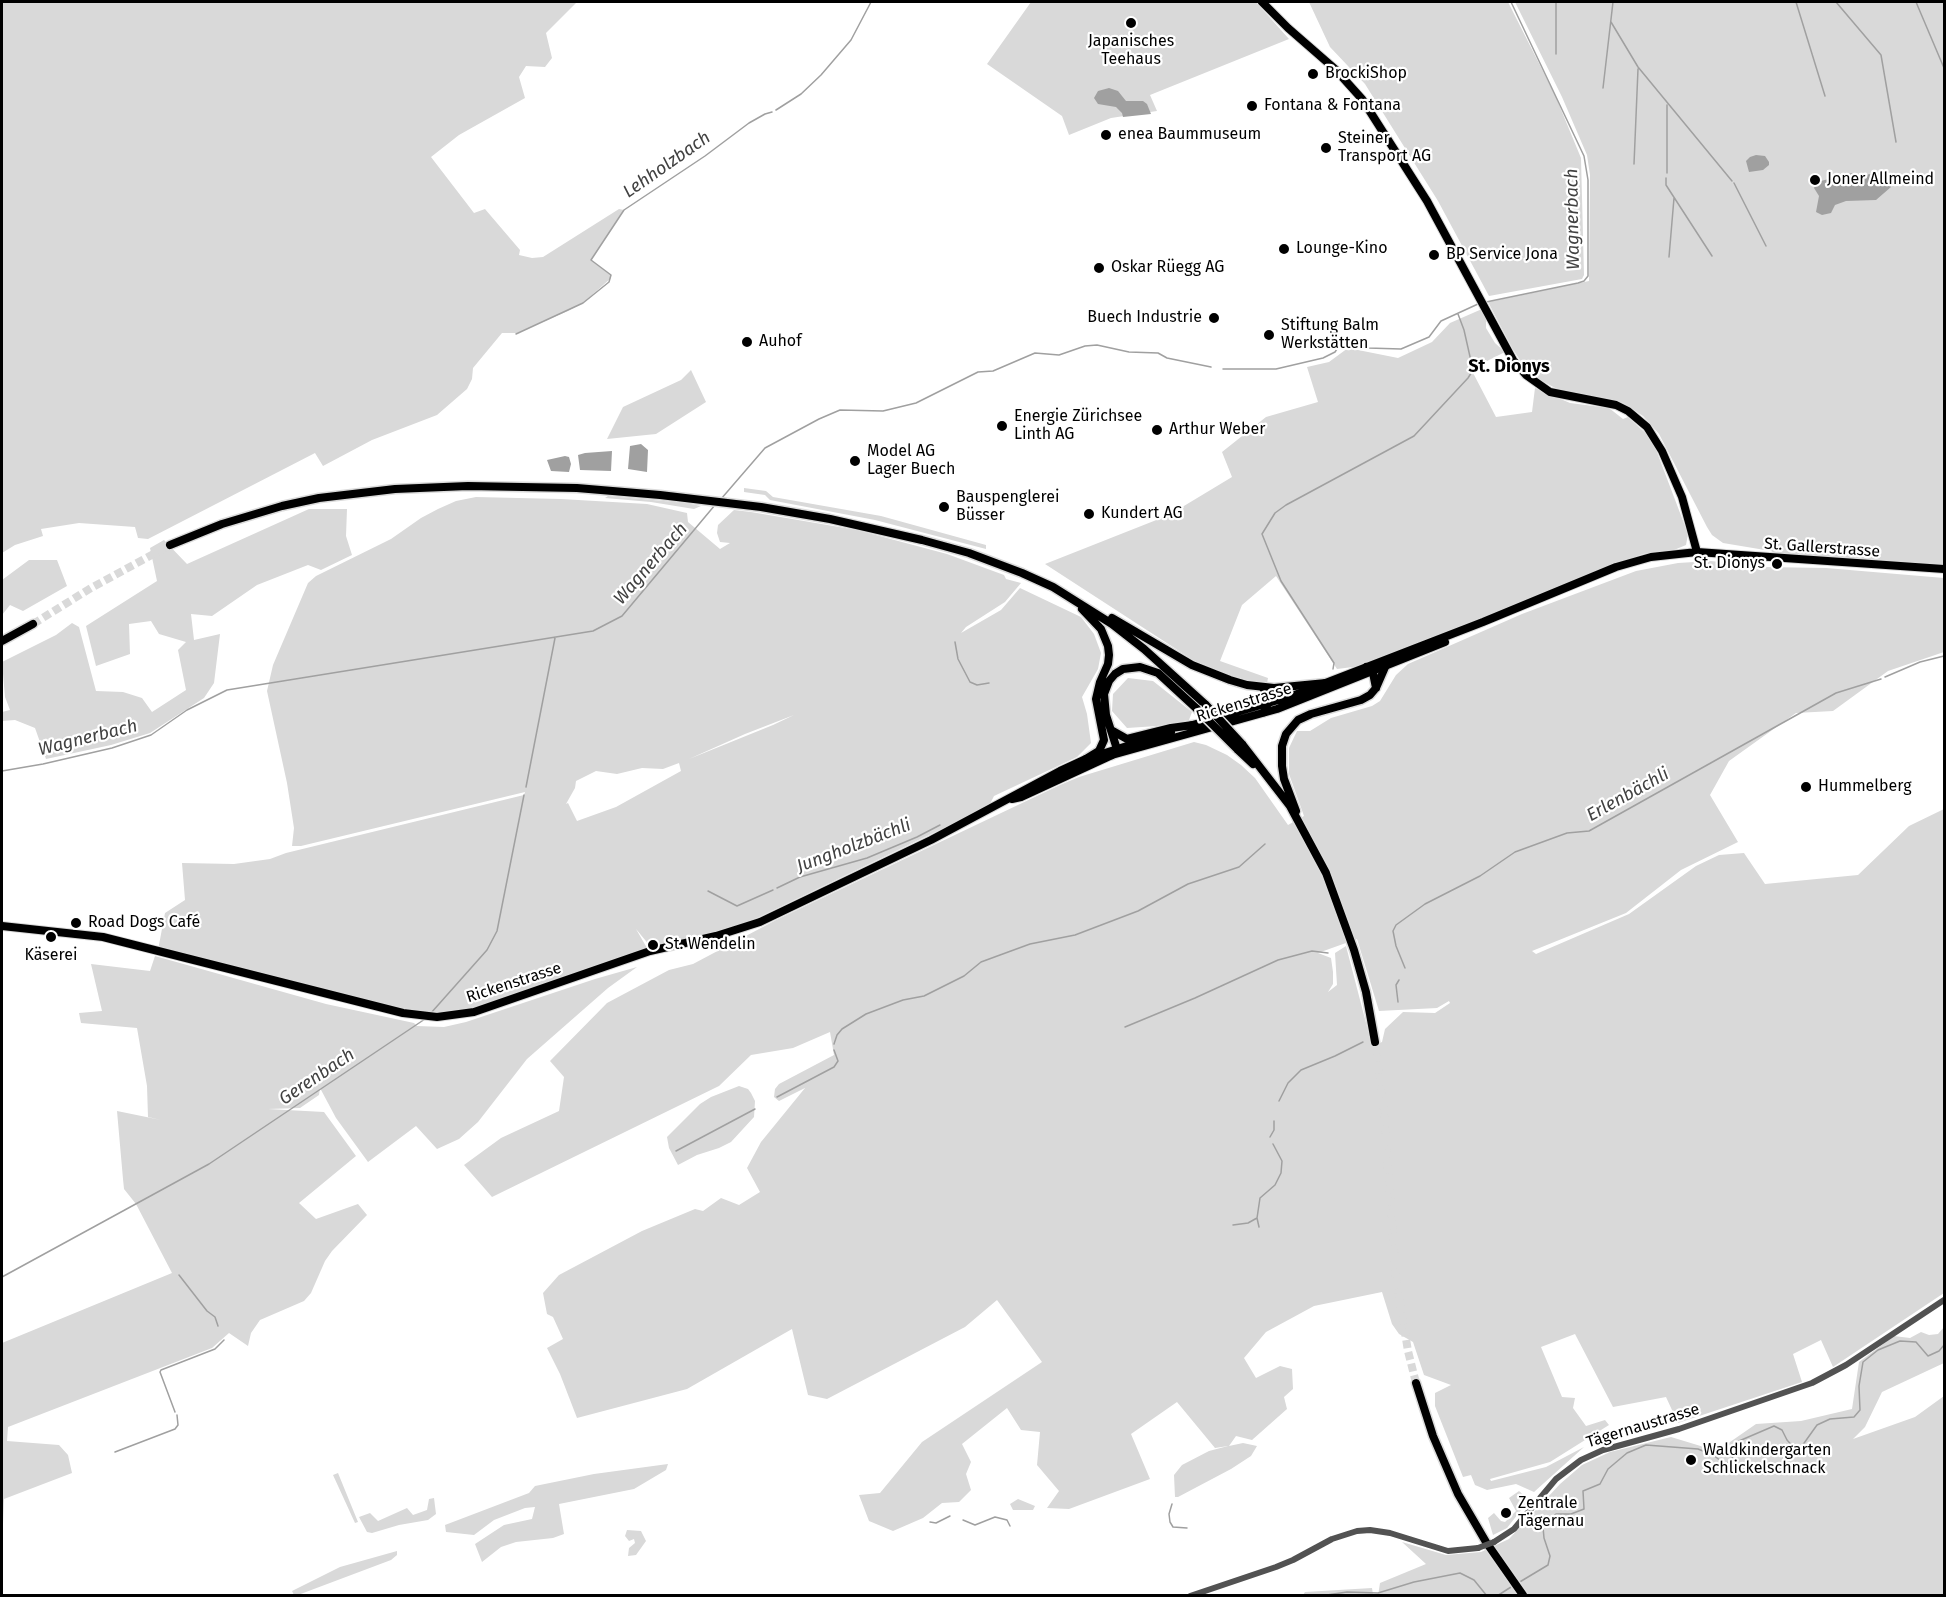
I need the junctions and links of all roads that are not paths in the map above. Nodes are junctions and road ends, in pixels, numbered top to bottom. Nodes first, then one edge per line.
1 (1262, 2) edge
2 (170, 545) tunnel mouth
3 (1697, 552) junction
4 (1944, 569) edge
5 (1066, 594) junction
6 (1083, 604) junction
7 (1483, 622) junction
8 (33, 624) tunnel mouth
9 (2, 641) edge
10 (1386, 665) junction
11 (1369, 669) junction
12 (1326, 683) junction
13 (1262, 687) junction
14 (1376, 688) junction
15 (1266, 708) junction
16 (1193, 725) junction
17 (1102, 726) junction
18 (1112, 730) junction
19 (1239, 746) junction
20 (1116, 752) junction
21 (1086, 759) junction
22 (1009, 800) junction
23 (1298, 820) junction
24 (2, 926) edge
25 (1375, 1042) tunnel mouth
26 (1944, 1300) edge
27 (1416, 1383) tunnel mouth
28 (1521, 1592) edge
29 (1190, 1596) edge

1 - 3 main road
2 - 5 highway
3 - 4 main road, St. Gallerstrasse
3 - 7 main road, Rickenstrasse
5 - 6 highway
5 - 17 highway
6 - 13 highway
6 - 19 highway, bridge
7 - 10 main road, Rickenstrasse
7 - 11 main road, Rickenstrasse
8 - 9 highway
10 - 11 main road, Rickenstrasse
10 - 14 highway
11 - 12 main road, Rickenstrasse
11 - 14 highway
11 - 15 main road, Rickenstrasse
12 - 13 highway
12 - 15 main road, Rickenstrasse
13 - 15 highway
14 - 23 highway
15 - 16 main road, Rickenstrasse
15 - 20 main road, Rickenstrasse
16 - 18 highway
16 - 20 main road, Rickenstrasse
17 - 20 highway
17 - 21 highway
18 - 19 highway, bridge
18 - 20 highway
19 - 23 highway
20 - 21 main road, Rickenstrasse
20 - 22 main road, Rickenstrasse
21 - 22 main road, Rickenstrasse
22 - 24 main road, Rickenstrasse
23 - 25 highway
26 - 29 street, Tägernaustrasse, bridge
27 - 28 highway

